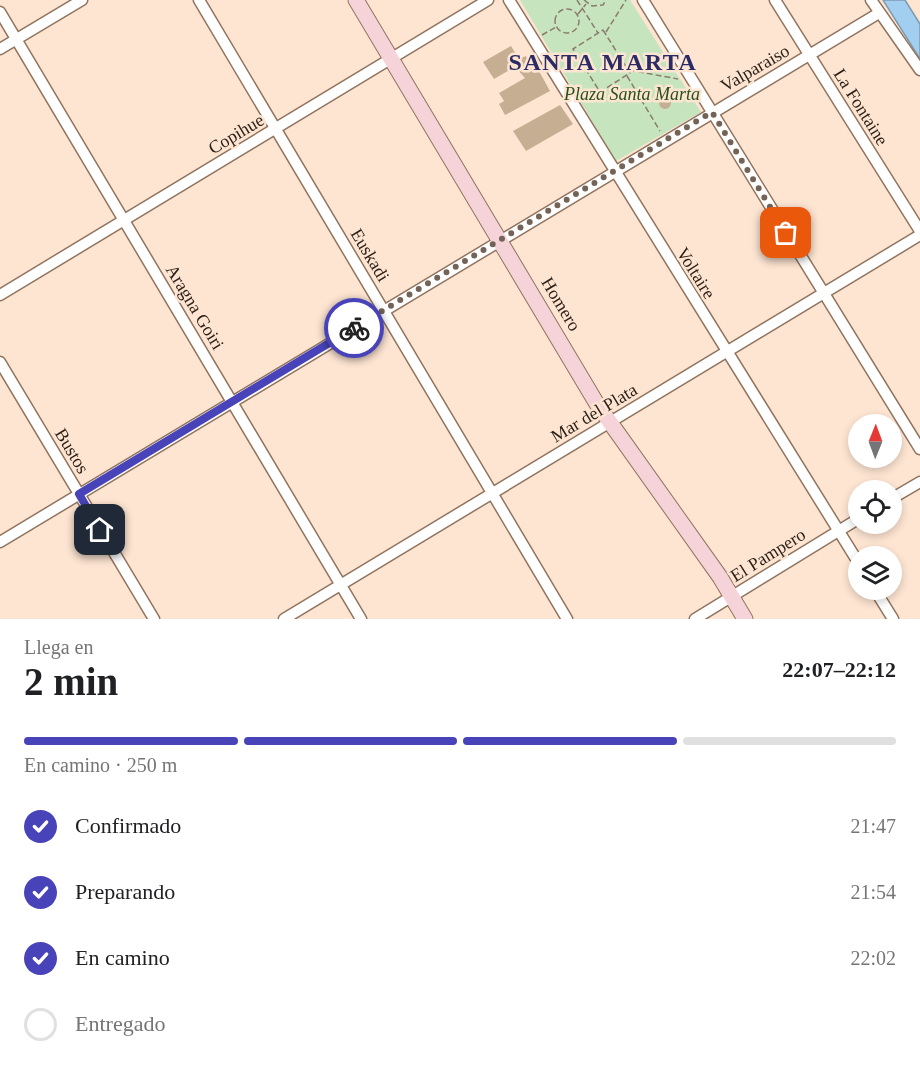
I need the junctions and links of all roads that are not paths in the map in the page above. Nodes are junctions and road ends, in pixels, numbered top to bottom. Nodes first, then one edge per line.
1 (82, 0) edge
2 (199, 0) edge
3 (356, 0) edge
4 (488, 0) edge
5 (509, 0) edge
6 (643, 0) edge
7 (775, 0) edge
8 (871, 0) edge
9 (0, 12) edge
10 (879, 13) junction
11 (16, 40) junction
12 (0, 49) edge
13 (809, 55) junction
14 (390, 58) junction
15 (920, 70) edge
16 (712, 112) junction
17 (276, 129) junction
18 (615, 172) junction
19 (123, 220) junction
20 (920, 233) edge
21 (501, 240) junction
22 (824, 293) junction
23 (0, 295) edge
24 (384, 310) junction
25 (726, 353) junction
26 (0, 362) edge
27 (233, 402) junction
28 (610, 423) junction
29 (920, 449) edge
30 (920, 482) edge
31 (491, 492) junction
32 (902, 493) edge
33 (79, 494) junction
34 (848, 525) edge
35 (839, 531) junction
36 (0, 542) edge
37 (848, 546) edge
38 (340, 584) junction
39 (732, 597) junction
40 (881, 600) edge
41 (154, 619) edge
42 (284, 619) edge
43 (361, 619) edge
44 (567, 619) edge
45 (694, 619) edge
46 (746, 619) edge
47 (893, 619) edge

1 - 11 street
2 - 17 street, Euskadi
3 - 14 main road, Homero
4 - 14 street, Copihue
5 - 18 street, Voltaire
6 - 16 street
7 - 13 street, La Fontaine
8 - 10 street
9 - 11 street, Aragna Goiri
10 - 13 street, Valparaiso
10 - 15 street
11 - 12 street
11 - 19 street, Aragna Goiri
13 - 16 street, Valparaiso
13 - 20 street, La Fontaine
14 - 17 street, Copihue
14 - 21 main road, Homero
16 - 18 street, Valparaiso
16 - 22 street
17 - 19 street, Copihue
17 - 24 street, Euskadi
18 - 21 street, Valparaiso
18 - 25 street, Voltaire
19 - 23 street, Copihue
19 - 27 street, Aragna Goiri
20 - 22 street, Mar del Plata
21 - 24 street, Valparaiso
21 - 28 main road, Homero
22 - 25 street, Mar del Plata
22 - 29 street
24 - 27 street, Valparaiso
24 - 31 street, Euskadi
25 - 28 street, Mar del Plata
25 - 35 street, Voltaire
26 - 33 street, Bustos
27 - 33 street, Valparaiso
27 - 38 street, Aragna Goiri
28 - 31 street, Mar del Plata
28 - 39 main road, Homero
30 - 32 street
31 - 38 street, Mar del Plata
31 - 44 street, Euskadi
33 - 36 street, Valparaiso
33 - 41 street, Bustos
34 - 35 street, El Pampero
35 - 37 street, Voltaire
35 - 39 street, El Pampero
38 - 42 street, Mar del Plata
38 - 43 street, Aragna Goiri
39 - 45 street, El Pampero
39 - 46 main road, Homero
40 - 47 street

